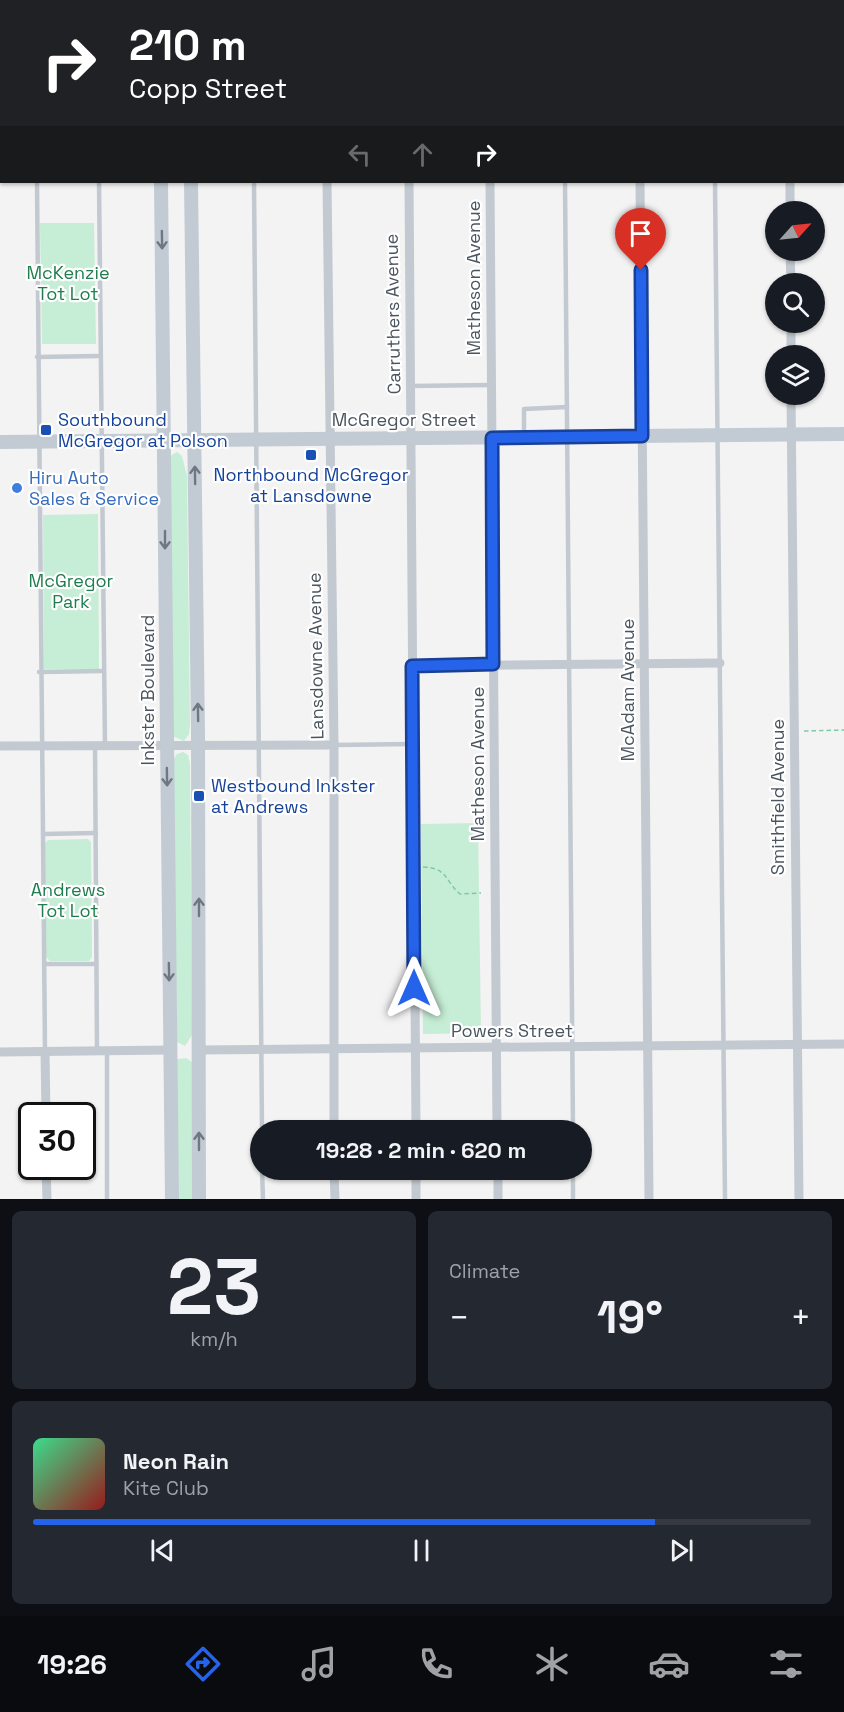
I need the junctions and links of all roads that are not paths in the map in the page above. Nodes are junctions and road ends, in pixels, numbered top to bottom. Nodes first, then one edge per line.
1 (37, 183) edge
2 (99, 183) edge
3 (161, 183) edge
4 (191, 183) edge
5 (254, 183) edge
6 (327, 183) edge
7 (409, 183) edge
8 (490, 183) edge
9 (565, 183) edge
10 (640, 183) edge
11 (715, 183) edge
12 (790, 183) edge
13 (790, 201) edge
14 (100, 356) junction
15 (37, 357) junction
16 (491, 385) junction
17 (410, 386) junction
18 (792, 405) edge
19 (567, 407) junction
20 (792, 434) junction
21 (844, 434) edge
22 (717, 435) junction
23 (568, 436) junction
24 (642, 436) junction
25 (524, 437) junction
26 (411, 438) junction
27 (492, 438) junction
28 (165, 439) junction
29 (194, 439) junction
30 (256, 439) junction
31 (329, 439) junction
32 (101, 441) junction
33 (0, 442) edge
34 (38, 442) junction
35 (644, 663) junction
36 (720, 663) junction
37 (493, 664) junction
38 (569, 664) junction
39 (412, 666) junction
40 (103, 671) junction
41 (39, 672) junction
42 (166, 743) junction
43 (413, 744) junction
44 (95, 745) junction
45 (105, 745) junction
46 (258, 745) junction
47 (334, 745) junction
48 (0, 746) edge
49 (40, 746) junction
50 (198, 746) junction
51 (96, 833) junction
52 (43, 834) junction
53 (44, 964) junction
54 (96, 964) junction
55 (844, 1044) edge
56 (724, 1045) junction
57 (797, 1045) junction
58 (647, 1046) junction
59 (497, 1047) junction
60 (573, 1047) junction
61 (415, 1048) junction
62 (261, 1049) junction
63 (334, 1049) junction
64 (170, 1050) junction
65 (200, 1050) junction
66 (45, 1051) junction
67 (102, 1051) junction
68 (0, 1052) edge
69 (46, 1102) edge
70 (262, 1120) edge
71 (334, 1120) edge
72 (416, 1120) edge
73 (497, 1120) edge
74 (573, 1120) edge
75 (46, 1180) edge
76 (262, 1180) edge
77 (334, 1180) edge
78 (416, 1180) edge
79 (498, 1180) edge
80 (573, 1180) edge
81 (47, 1199) edge
82 (108, 1199) edge
83 (172, 1199) edge
84 (199, 1199) edge
85 (262, 1199) edge
86 (335, 1199) edge
87 (416, 1199) edge
88 (498, 1199) edge
89 (573, 1199) edge
90 (648, 1199) edge
91 (725, 1199) edge
92 (799, 1199) edge

1 - 15 lane
2 - 14 lane
3 -> 28 main road, Inkster Boulevard
4 - 29 main road
5 - 30 lane
6 - 31 street, Lansdowne Avenue
7 - 17 street, Carruthers Avenue
8 - 16 street, Matheson Avenue
9 - 19 lane
10 - 24 street, McAdam Avenue
11 - 22 lane
12 - 13 street
14 - 15 lane
14 - 32 lane
15 - 34 lane
16 - 17 lane
16 - 27 street, Matheson Avenue
17 - 26 street, Carruthers Avenue
18 - 20 street, Smithfield Avenue
19 - 23 lane
19 - 25 lane
20 - 21 main road, McGregor Street
20 - 22 main road, McGregor Street
20 - 57 street, Smithfield Avenue
22 - 24 main road, McGregor Street
22 - 36 lane
23 - 24 main road, McGregor Street
23 - 25 main road, McGregor Street
23 - 38 lane
24 - 35 street, McAdam Avenue
25 - 27 main road, McGregor Street
26 - 27 main road, McGregor Street
26 - 31 main road, McGregor Street
26 - 39 street, Carruthers Avenue
27 - 37 street, Matheson Avenue
28 - 29 main road, McGregor Street
28 - 32 main road, McGregor Street
28 -> 42 main road, Inkster Boulevard
29 - 30 main road, McGregor Street
50 -> 29 main road
30 - 31 main road, McGregor Street
30 - 46 lane
31 - 47 street, Lansdowne Avenue
32 - 34 main road, McGregor Street
32 - 40 lane
33 - 34 main road, McGregor Street
34 - 41 lane
35 - 36 street
35 - 38 street
35 - 58 street, McAdam Avenue
36 - 56 lane
37 - 38 street
37 - 39 street
37 - 59 street, Matheson Avenue
38 - 60 lane
39 - 43 street, Carruthers Avenue
40 - 41 lane
40 - 45 lane
41 - 49 lane
42 - 45 street
42 - 50 street
42 -> 64 main road, Inkster Boulevard
43 - 47 lane
43 - 61 street, Carruthers Avenue
44 - 45 street
44 - 49 street
44 - 51 lane
46 - 47 street
46 - 50 street
46 - 62 lane
47 - 63 street, Lansdowne Avenue
48 - 49 street
49 - 52 lane
65 -> 50 main road
51 - 52 lane
51 - 54 lane
52 - 53 lane
53 - 54 lane
53 - 66 lane
54 - 67 lane
55 - 57 street, Powers Street
56 - 57 street, Powers Street
56 - 58 street, Powers Street
56 - 91 lane
57 - 92 street, Smithfield Avenue
58 - 60 street, Powers Street
58 - 90 street, McAdam Avenue
59 - 60 street, Powers Street
59 - 61 street, Powers Street
59 - 73 street, Matheson Avenue
60 - 74 lane
61 - 63 street, Powers Street
61 - 72 street, Carruthers Avenue
62 - 63 street, Powers Street
62 - 65 street, Powers Street
62 - 70 lane
63 - 71 street, Lansdowne Avenue
64 - 67 street
64 - 83 main road, Inkster Boulevard
84 -> 65 main road
66 - 67 street
66 - 68 street
66 - 69 street
67 - 82 lane
75 - 81 street
76 - 85 lane
77 - 86 street
78 - 87 street
79 - 88 street
80 - 89 lane

